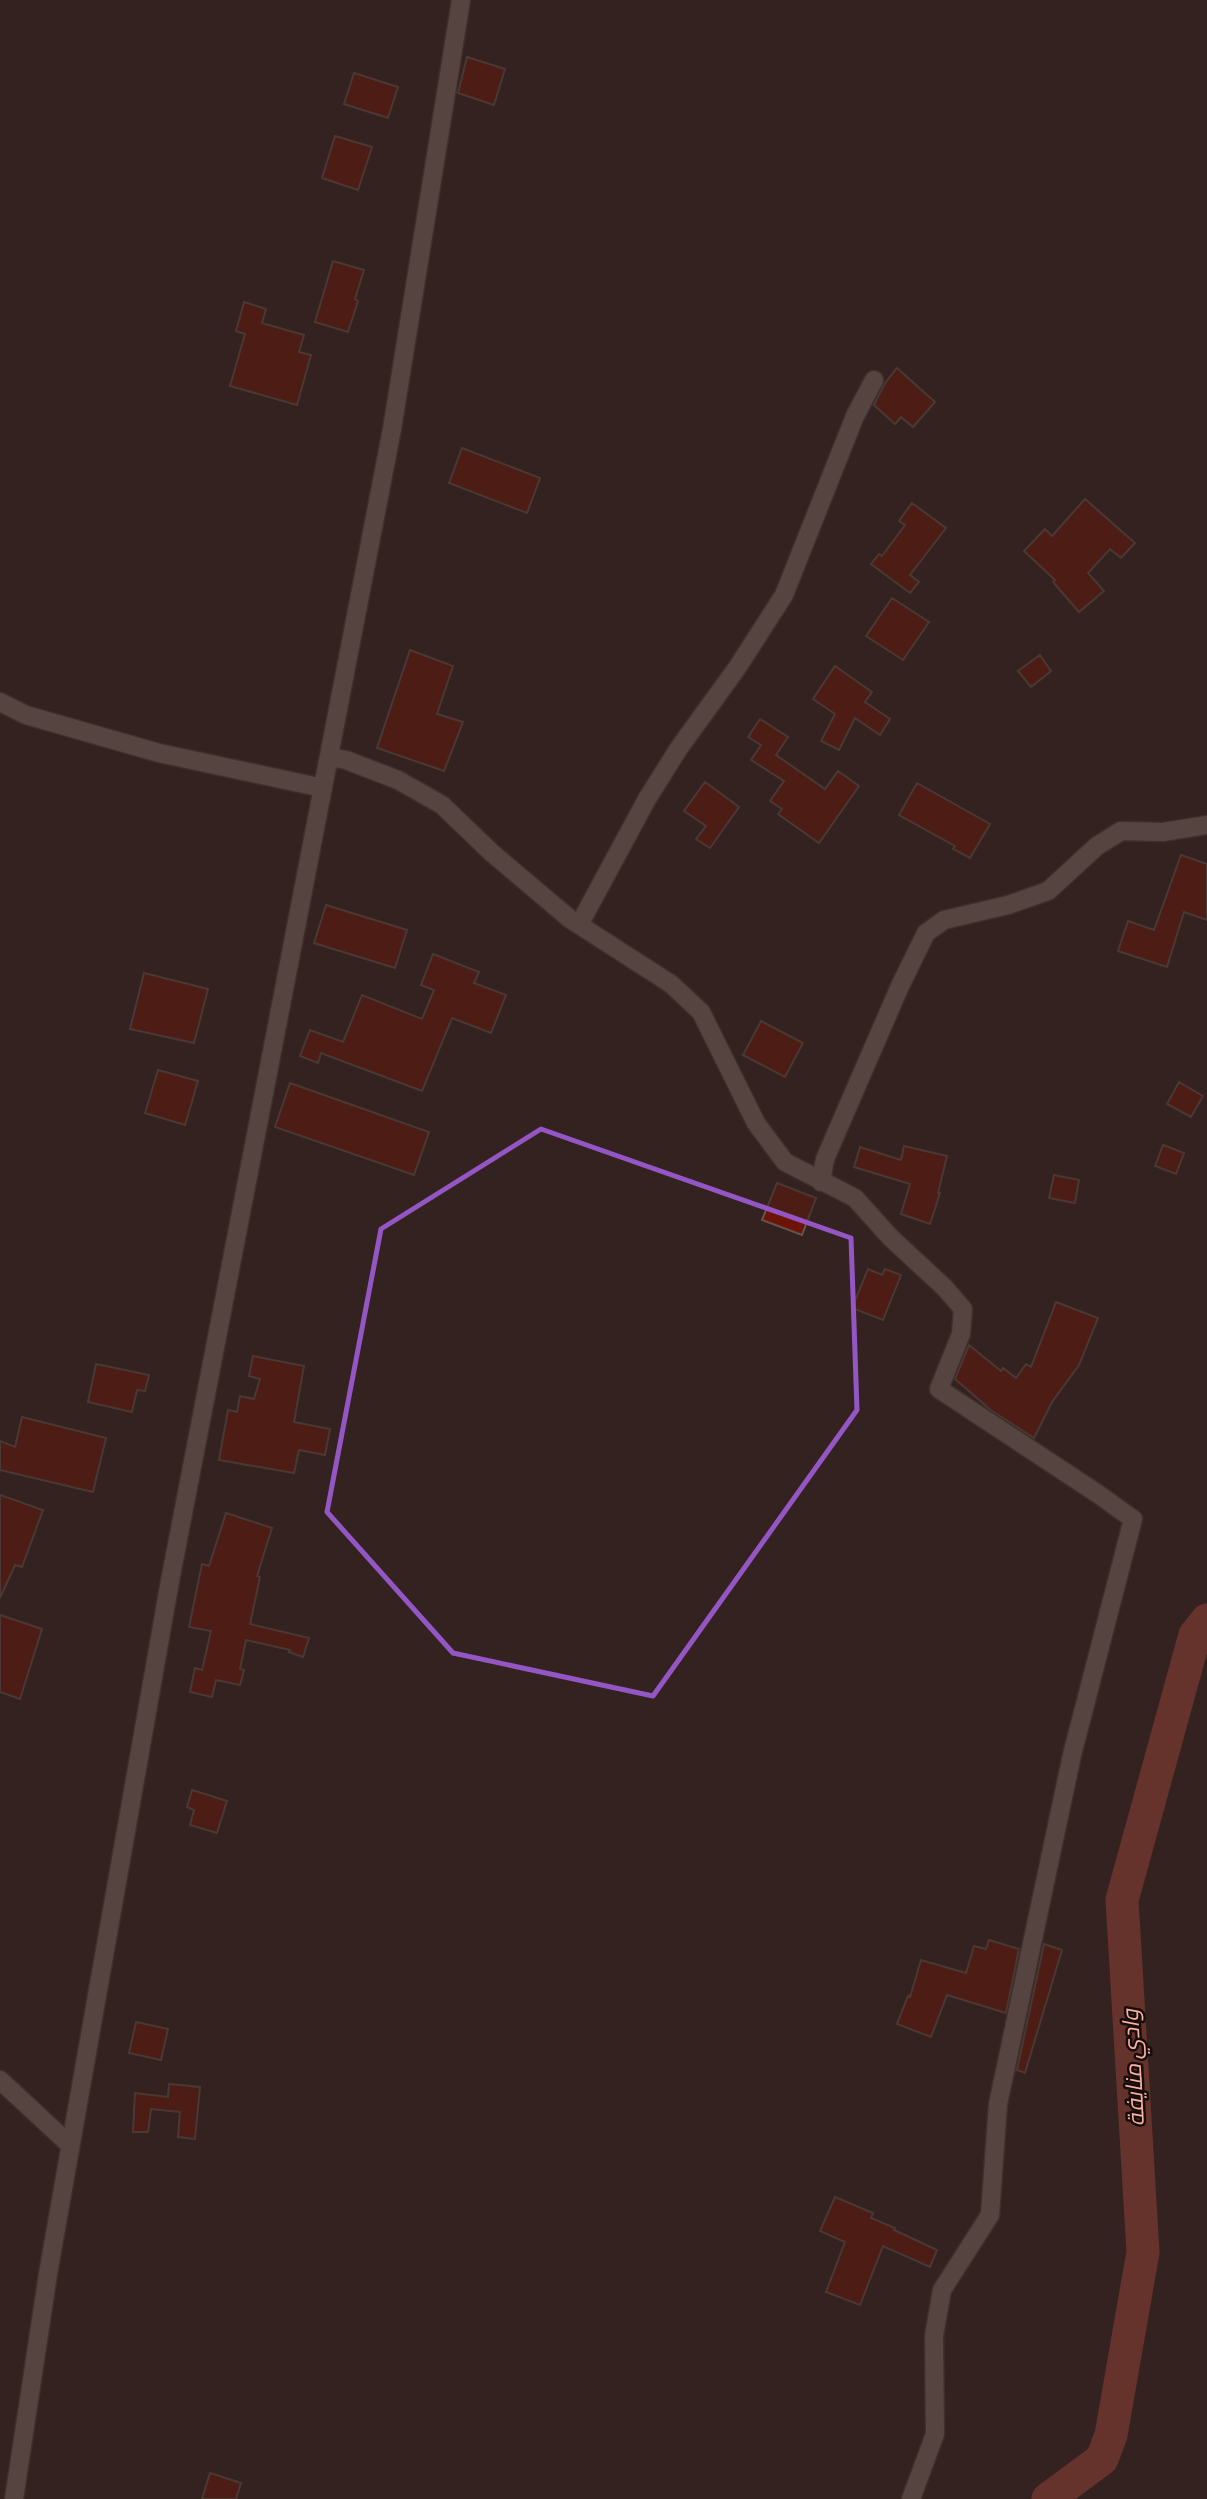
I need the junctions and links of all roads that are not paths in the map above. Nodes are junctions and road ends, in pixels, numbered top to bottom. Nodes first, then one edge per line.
1 (461, 0) edge
2 (874, 380) dead end
3 (0, 702) edge
4 (329, 757) junction
5 (323, 788) junction
6 (1207, 825) edge
7 (579, 925) junction
8 (821, 1182) junction
9 (0, 2080) edge
10 (70, 2145) junction
11 (14, 2499) edge
12 (911, 2499) edge

1 - 4 street
2 - 7 street
3 - 5 street
4 - 5 street
4 - 7 street
5 - 10 street
6 - 8 street
7 - 8 street
8 - 12 street
9 - 10 street
10 - 11 street

